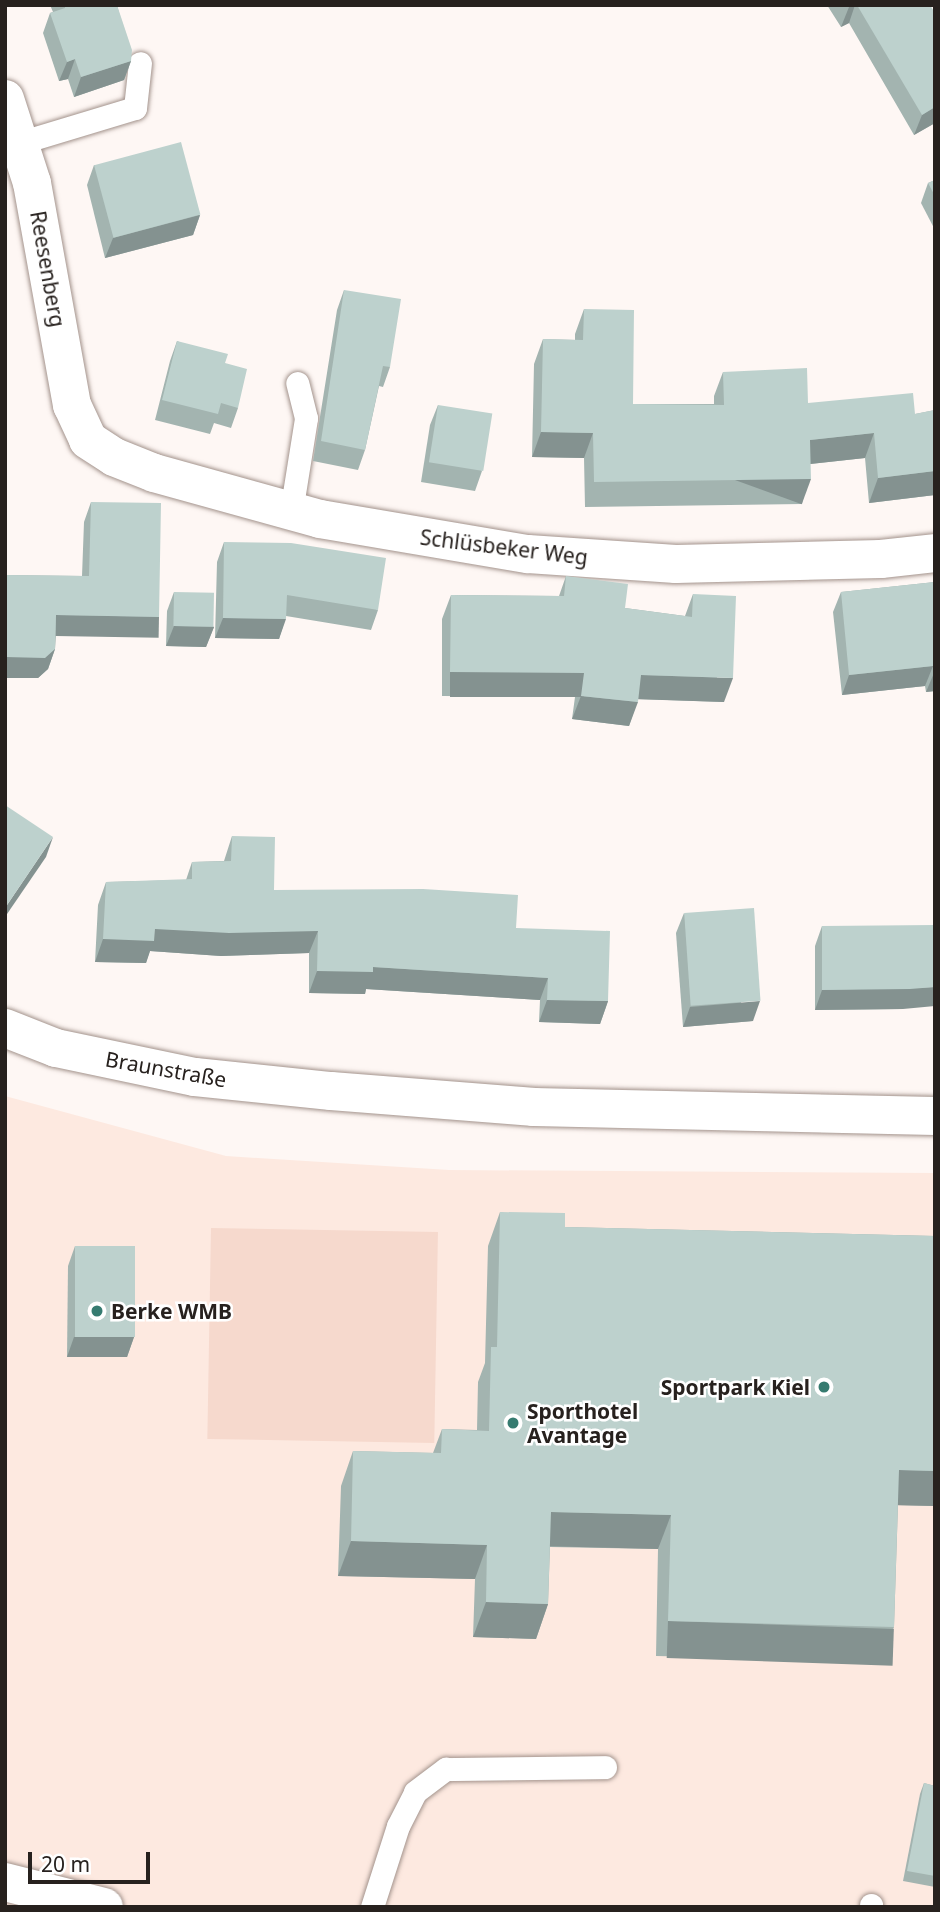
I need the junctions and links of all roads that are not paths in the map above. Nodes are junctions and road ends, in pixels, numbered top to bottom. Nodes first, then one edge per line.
1 (140, 63) dead end
2 (5, 99) edge
3 (19, 143) junction
4 (297, 383) dead end
5 (88, 440) joint
6 (292, 512) junction
7 (935, 553) edge
8 (5, 1028) edge
9 (935, 1116) edge
10 (605, 1768) dead end
11 (5, 1881) edge
12 (104, 1907) edge
13 (372, 1907) edge

1 - 3 lane
2 - 3 street, Reesenberg
3 - 5 street, Reesenberg
4 - 6 lane
5 - 6 street, Schlüsbeker Weg
6 - 7 street, Schlüsbeker Weg
8 - 9 street, Braunstraße
10 - 13 lane
11 - 12 street

